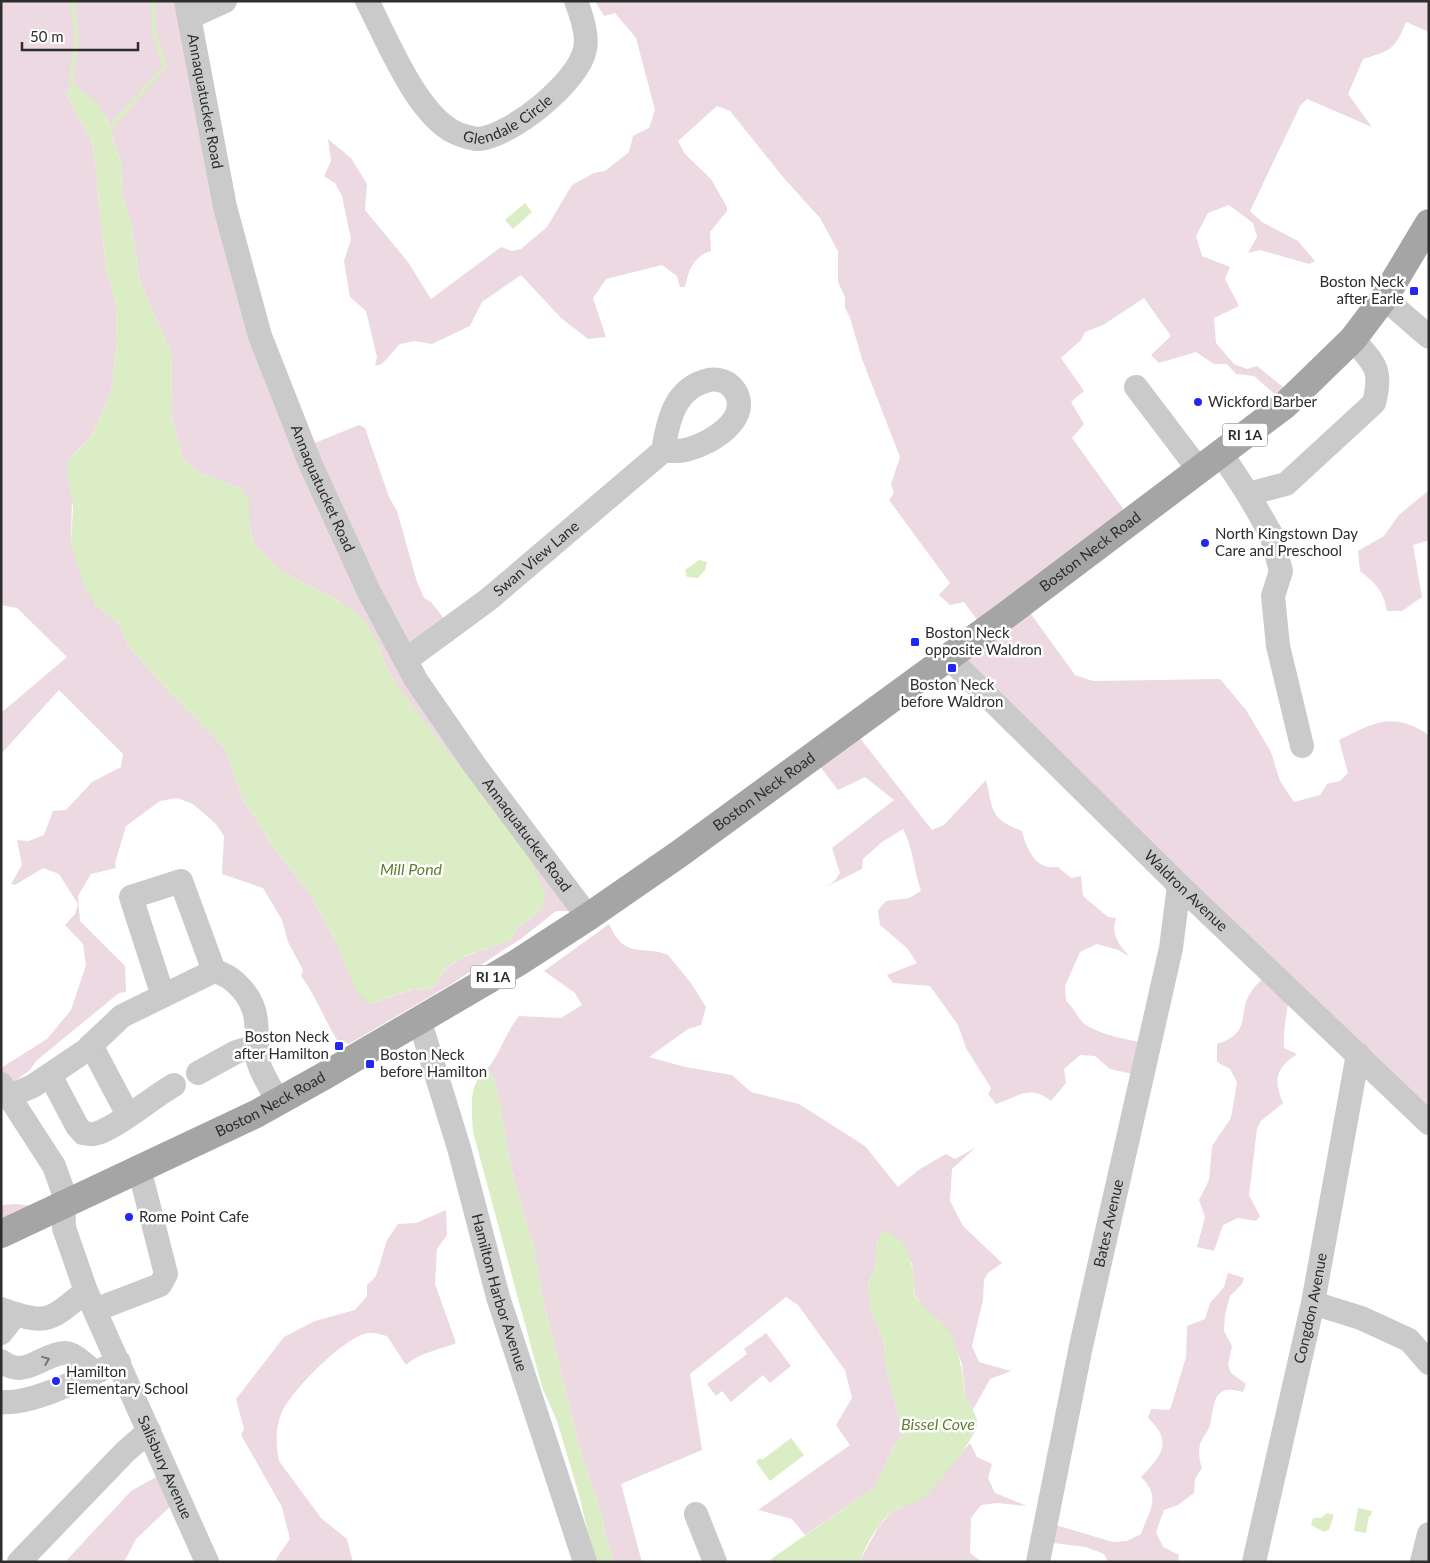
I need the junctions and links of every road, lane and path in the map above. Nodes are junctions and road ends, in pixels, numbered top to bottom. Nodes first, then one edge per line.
1 (225, 1) edge
2 (367, 1) edge
3 (576, 1) edge
4 (188, 9) edge
5 (1429, 223) edge
6 (1384, 298) junction
7 (1429, 338) edge
8 (1353, 339) junction
9 (1136, 387) dead end
10 (663, 451) dead end
11 (1221, 453) junction
12 (1199, 470) junction
13 (1248, 494) junction
14 (947, 656) junction
15 (406, 660) junction
16 (1302, 746) dead end
17 (1179, 885) junction
18 (588, 917) junction
19 (214, 971) junction
20 (163, 996) junction
21 (420, 1022) junction
22 (91, 1045) junction
23 (257, 1046) junction
24 (1358, 1054) junction
25 (198, 1072) dead end
26 (50, 1075) junction
27 (174, 1085) dead end
28 (5, 1090) edge
29 (278, 1102) junction
30 (128, 1115) junction
31 (1429, 1123) edge
32 (139, 1168) junction
33 (64, 1204) junction
34 (1, 1234) edge
35 (91, 1301) junction
36 (1313, 1303) junction
37 (9, 1312) edge
38 (1, 1333) edge
39 (1, 1361) edge
40 (119, 1362) junction
41 (1429, 1363) edge
42 (94, 1372) junction
43 (1, 1402) edge
44 (149, 1431) junction
45 (696, 1514) dead end
46 (1429, 1534) edge
47 (19, 1562) edge
48 (207, 1562) edge
49 (585, 1562) edge
50 (715, 1562) edge
51 (1038, 1562) edge
52 (1254, 1562) edge
53 (1422, 1562) edge

1 - 4 street
2 - 3 street, Glendale Circle
4 - 15 street, Annaquatucket Road
5 - 6 main road, Boston Neck Road / RI 1A
6 - 7 street
6 - 8 main road, Boston Neck Road / RI 1A
8 - 11 main road, Boston Neck Road / RI 1A
8 - 13 street
9 - 12 street
10 - 15 street, Swan View Lane
11 - 12 main road, Boston Neck Road / RI 1A
11 - 13 street
12 - 14 main road, Boston Neck Road / RI 1A
13 - 16 street
14 - 17 street, Waldron Avenue
14 - 18 main road, Boston Neck Road / RI 1A
15 - 18 street, Annaquatucket Road
17 - 24 street, Waldron Avenue
17 - 51 street, Bates Avenue
18 - 21 main road, Boston Neck Road / RI 1A
19 - 20 street
19 - 20 street
19 - 23 street
20 - 22 street
21 - 29 main road, Boston Neck Road / RI 1A
21 - 49 street, Hamilton Harbor Avenue
22 - 26 street
22 - 30 street
23 - 25 street
23 - 29 street
24 - 31 street, Waldron Avenue
24 - 36 street, Congdon Avenue
26 - 28 street
26 - 30 street
27 - 30 street
28 - 33 street, Salisbury Avenue
29 - 32 main road, Boston Neck Road / RI 1A
32 - 33 main road, Boston Neck Road / RI 1A
32 - 35 street
33 - 34 main road, Boston Neck Road / RI 1A
33 - 35 street, Salisbury Avenue
35 - 37 street
35 - 40 street, Salisbury Avenue
36 - 41 street
36 - 52 street, Congdon Avenue
37 - 38 street
39 -> 42 street
40 - 42 street
40 - 44 street, Salisbury Avenue
42 - 43 street
44 - 47 street
44 - 48 street, Salisbury Avenue
45 - 50 street
46 - 53 street

